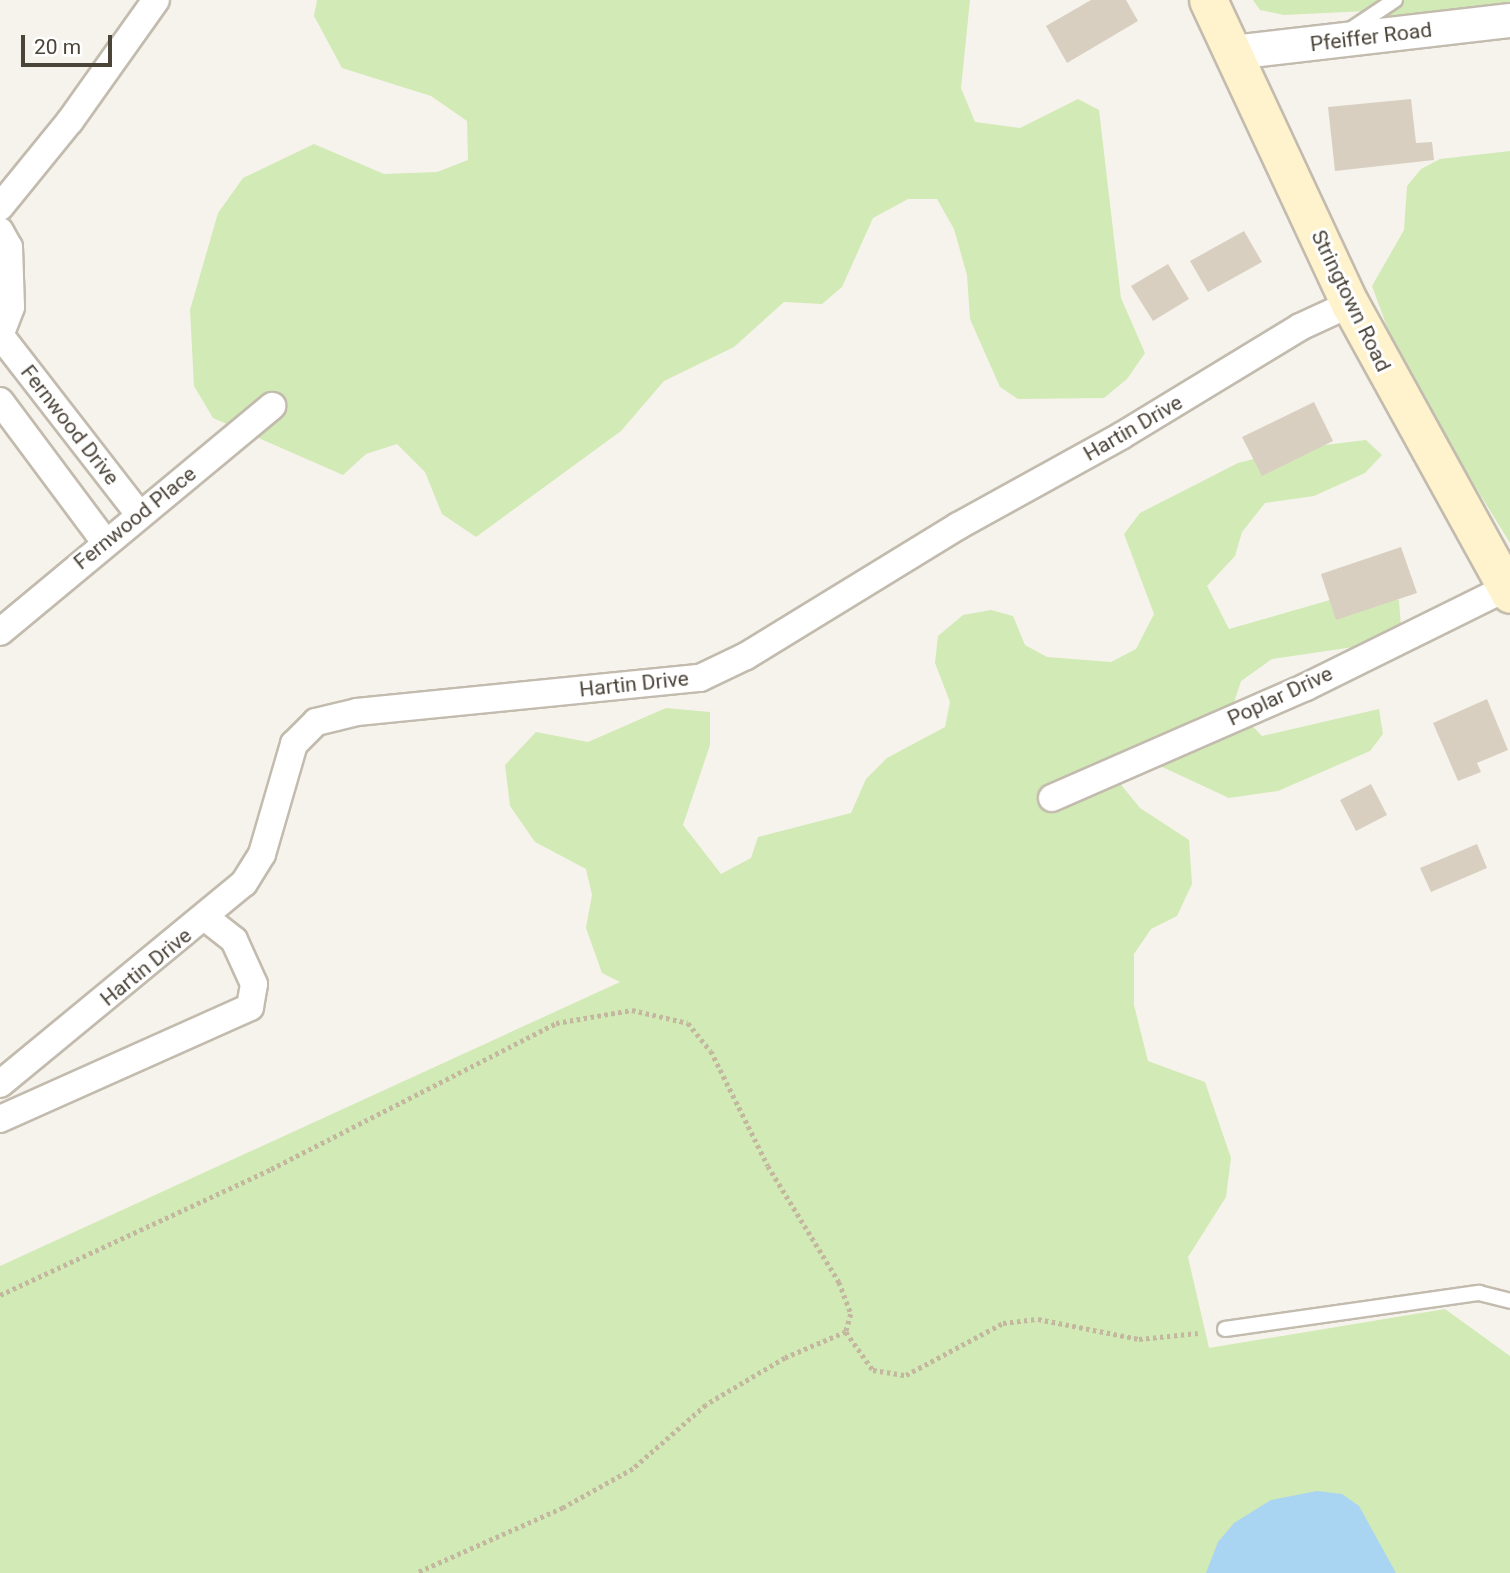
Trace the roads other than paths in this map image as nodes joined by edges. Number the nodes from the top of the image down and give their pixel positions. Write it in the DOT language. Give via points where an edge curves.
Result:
graph roads {
  1 [pos="156,0"];
  2 [pos="1208,0"];
  3 [pos="1395,0"];
  4 [pos="1510,20"];
  5 [pos="1334,42"];
  6 [pos="1233,52"];
  7 [pos="0,207"];
  8 [pos="0,231"];
  9 [pos="1350,304"];
  10 [pos="0,335"];
  11 [pos="0,401"];
  12 [pos="272,406"];
  13 [pos="139,514"];
  14 [pos="105,542"];
  15 [pos="1508,591"];
  16 [pos="0,632"];
  17 [pos="1052,798"];
  18 [pos="206,918"];
  19 [pos="0,1084"];
  20 [pos="0,1119"];
  21 [pos="1510,1301"];
  22 [pos="1225,1329"];
  1 -- 7 [label="street" via="70,121"];
  2 -- 6 [label="main road, Stringtown Road"];
  3 -- 5 [label="lane"];
  4 -- 5 [label="street, Pfeiffer Road"];
  5 -- 6 [label="street, Pfeiffer Road"];
  6 -- 9 [label="main road, Stringtown Road"];
  8 -- 10 [label="street, Fernwood Drive" via="9,247 11,307"];
  9 -- 15 [label="main road, Stringtown Road"];
  9 -- 18 [label="street, Hartin Drive" via="1300,327 1121,436 958,526 746,656 700,678 384,709 316,722 304,730 286,764 262,854 244,883"];
  10 -- 13 [label="street, Fernwood Drive"];
  11 -- 14 [label="street, Fernwood Drive"];
  12 -- 13 [label="street, Fernwood Place"];
  13 -- 14 [label="street, Fernwood Place"];
  14 -- 16 [label="street, Fernwood Place"];
  15 -- 17 [label="street, Poplar Drive" via="1306,687"];
  18 -- 19 [label="street, Hartin Drive"];
  18 -- 20 [label="street" via="234,940 254,985 250,1007"];
  21 -- 22 [label="lane" via="1479,1293"];
}
